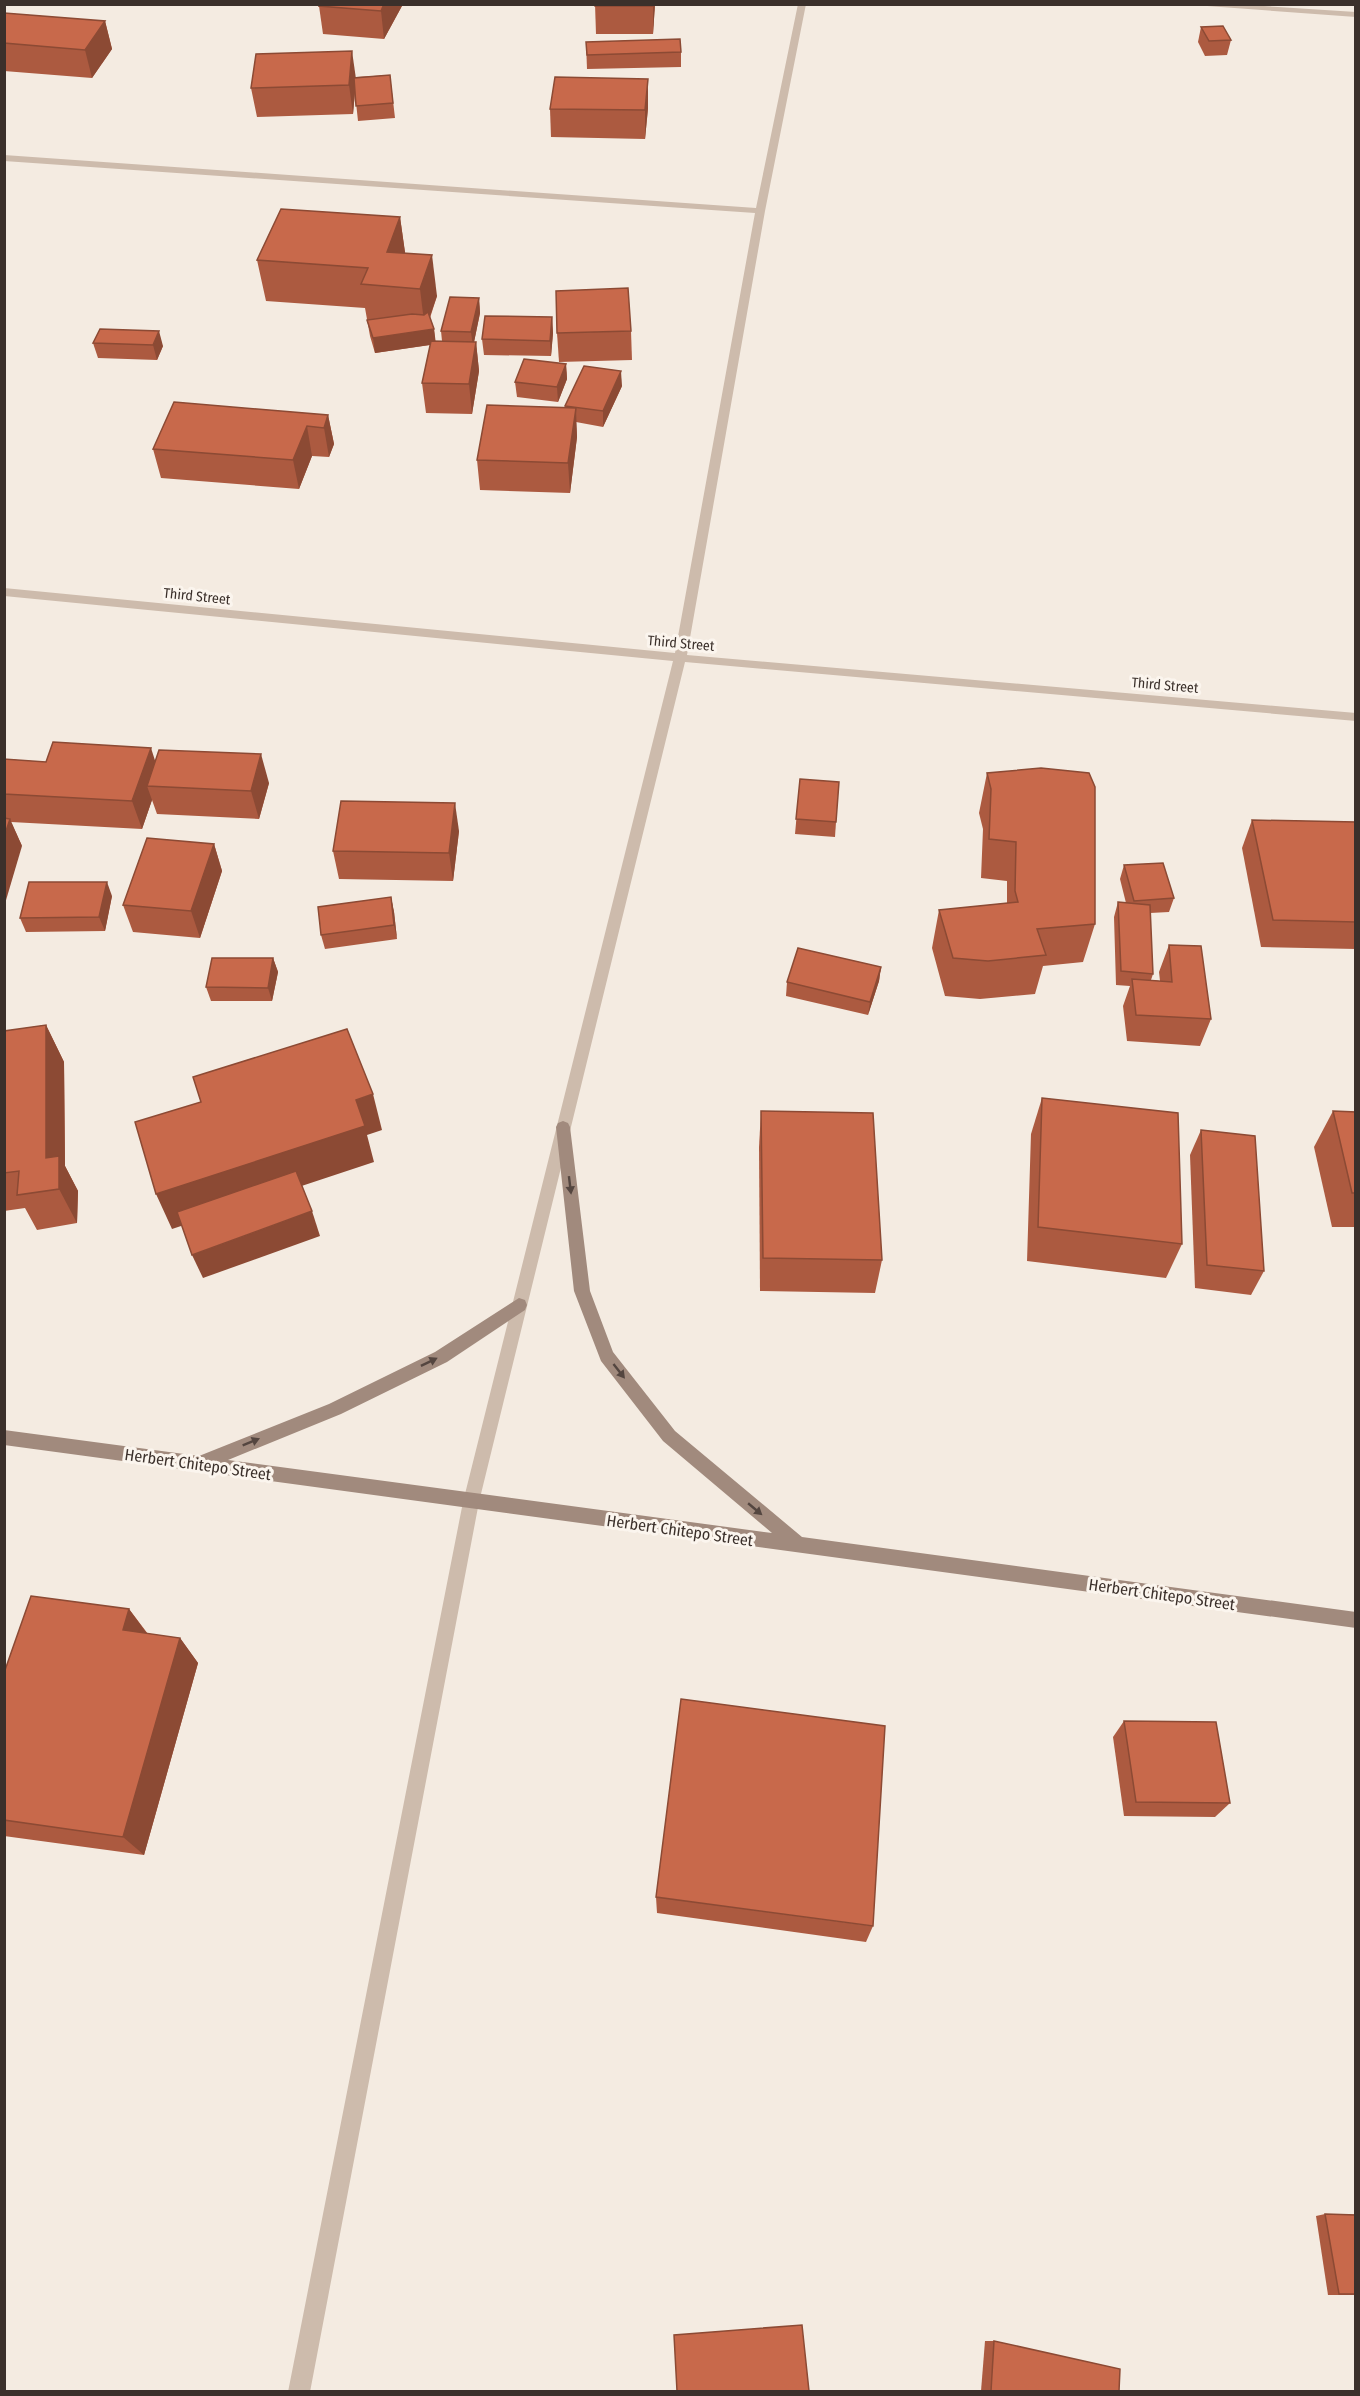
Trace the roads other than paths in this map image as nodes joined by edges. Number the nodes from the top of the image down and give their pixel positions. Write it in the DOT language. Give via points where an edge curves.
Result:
graph roads {
  1 [pos="802,4"];
  2 [pos="1184,4"];
  3 [pos="1356,15"];
  4 [pos="4,158"];
  5 [pos="760,210"];
  6 [pos="4,592"];
  7 [pos="680,658"];
  8 [pos="1356,717"];
  9 [pos="563,1127"];
  10 [pos="519,1305"];
  11 [pos="4,1437"];
  12 [pos="197,1464"];
  13 [pos="471,1502"];
  14 [pos="799,1545"];
  15 [pos="1356,1620"];
  16 [pos="299,2391"];
  1 -- 5 [label="street"];
  2 -- 3 [label="street"];
  4 -- 5 [label="street"];
  5 -- 7 [label="street"];
  6 -- 7 [label="street, Third Street"];
  7 -- 8 [label="street, Third Street"];
  7 -- 9 [label="street"];
  9 -- 10 [label="street"];
  9 -- 14 [label="main road, one-way" via="582,1291 607,1356 669,1436"];
  12 -- 10 [label="main road, one-way" via="335,1409 441,1357"];
  10 -- 13 [label="street"];
  11 -- 12 [label="main road, Herbert Chitepo Street"];
  12 -- 13 [label="main road, Herbert Chitepo Street"];
  13 -- 14 [label="main road, Herbert Chitepo Street"];
  13 -- 16 [label="street"];
  14 -- 15 [label="main road, Herbert Chitepo Street"];
}
